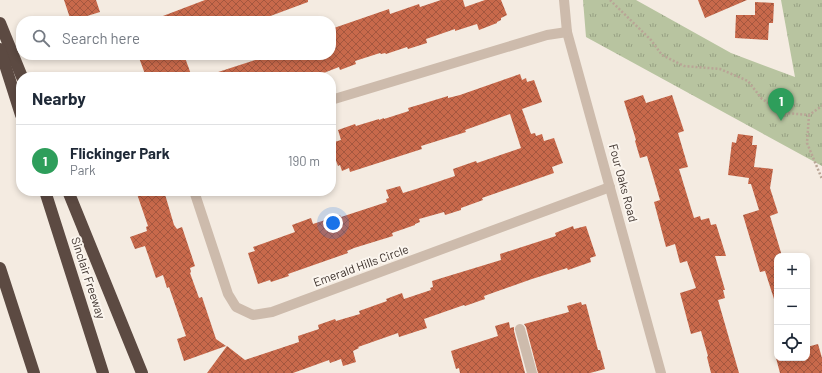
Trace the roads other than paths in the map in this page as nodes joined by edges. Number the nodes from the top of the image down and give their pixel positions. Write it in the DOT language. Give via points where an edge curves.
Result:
graph roads {
  1 [pos="564,0"];
  2 [pos="0,23"];
  3 [pos="567,32"];
  4 [pos="0,49"];
  5 [pos="20,72"];
  6 [pos="336,98"];
  7 [pos="16,99"];
  8 [pos="610,187"];
  9 [pos="47,196"];
  10 [pos="70,196"];
  11 [pos="196,196"];
  12 [pos="0,268"];
  13 [pos="520,329"];
  14 [pos="33,373"];
  15 [pos="103,373"];
  16 [pos="142,373"];
  17 [pos="532,373"];
  18 [pos="660,373"];
  1 -- 3 [label="street, Four Oaks Road"];
  2 -- 5 [label="highway"];
  3 -- 6 [label="street" via="547,35"];
  3 -- 8 [label="street, Four Oaks Road"];
  4 -- 7 [label="highway"];
  8 -- 11 [label="street, Emerald Hills Circle" via="272,312 253,315 236,307 228,294"];
  8 -- 18 [label="street, Four Oaks Road"];
  9 -- 15 [label="highway, Sinclair Freeway"];
  10 -- 16 [label="highway"];
  12 -- 14 [label="highway"];
  13 -- 17 [label="street"];
}
